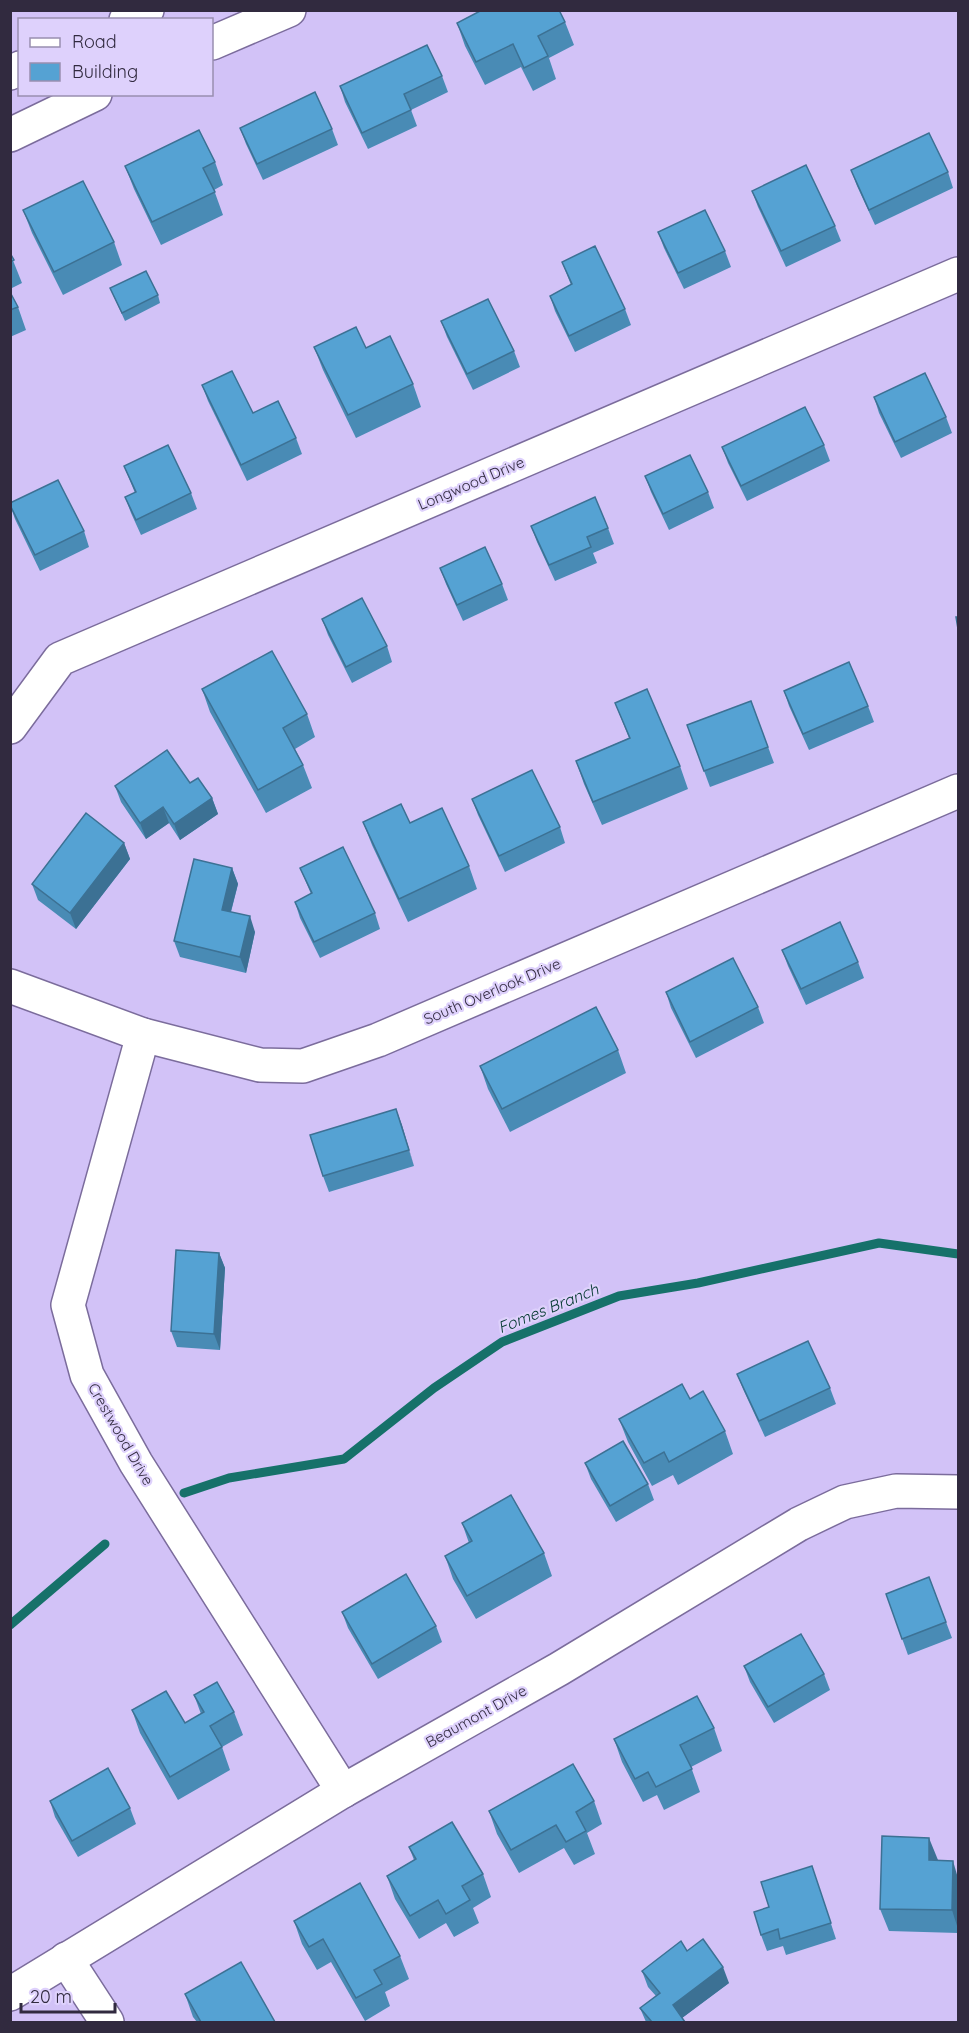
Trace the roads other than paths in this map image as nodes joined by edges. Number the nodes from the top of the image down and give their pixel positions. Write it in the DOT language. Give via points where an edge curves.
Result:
graph roads {
  1 [pos="147,10"];
  2 [pos="290,10"];
  3 [pos="130,18"];
  4 [pos="213,43"];
  5 [pos="91,96"];
  6 [pos="10,135"];
  7 [pos="958,274"];
  8 [pos="10,727"];
  9 [pos="958,791"];
  10 [pos="10,986"];
  11 [pos="143,1035"];
  12 [pos="958,1492"];
  13 [pos="343,1791"];
  14 [pos="66,1959"];
  15 [pos="10,1994"];
  16 [pos="107,2022"];
  1 -- 3 [label="street"];
  2 -- 4 [label="street"];
  5 -- 6 [label="street"];
  7 -- 8 [label="street, Longwood Drive" via="60,659"];
  9 -- 11 [label="street, South Overlook Drive" via="378,1040 303,1066 260,1065"];
  10 -- 11 [label="street, South Overlook Drive"];
  11 -- 13 [label="street, Crestwood Drive" via="68,1305 87,1375 136,1463"];
  12 -- 13 [label="street, Beaumont Drive" via="896,1491 845,1502 808,1519 559,1669"];
  13 -- 14 [label="street, Beaumont Drive"];
  14 -- 15 [label="street, Beaumont Drive"];
  14 -- 16 [label="street"];
}
